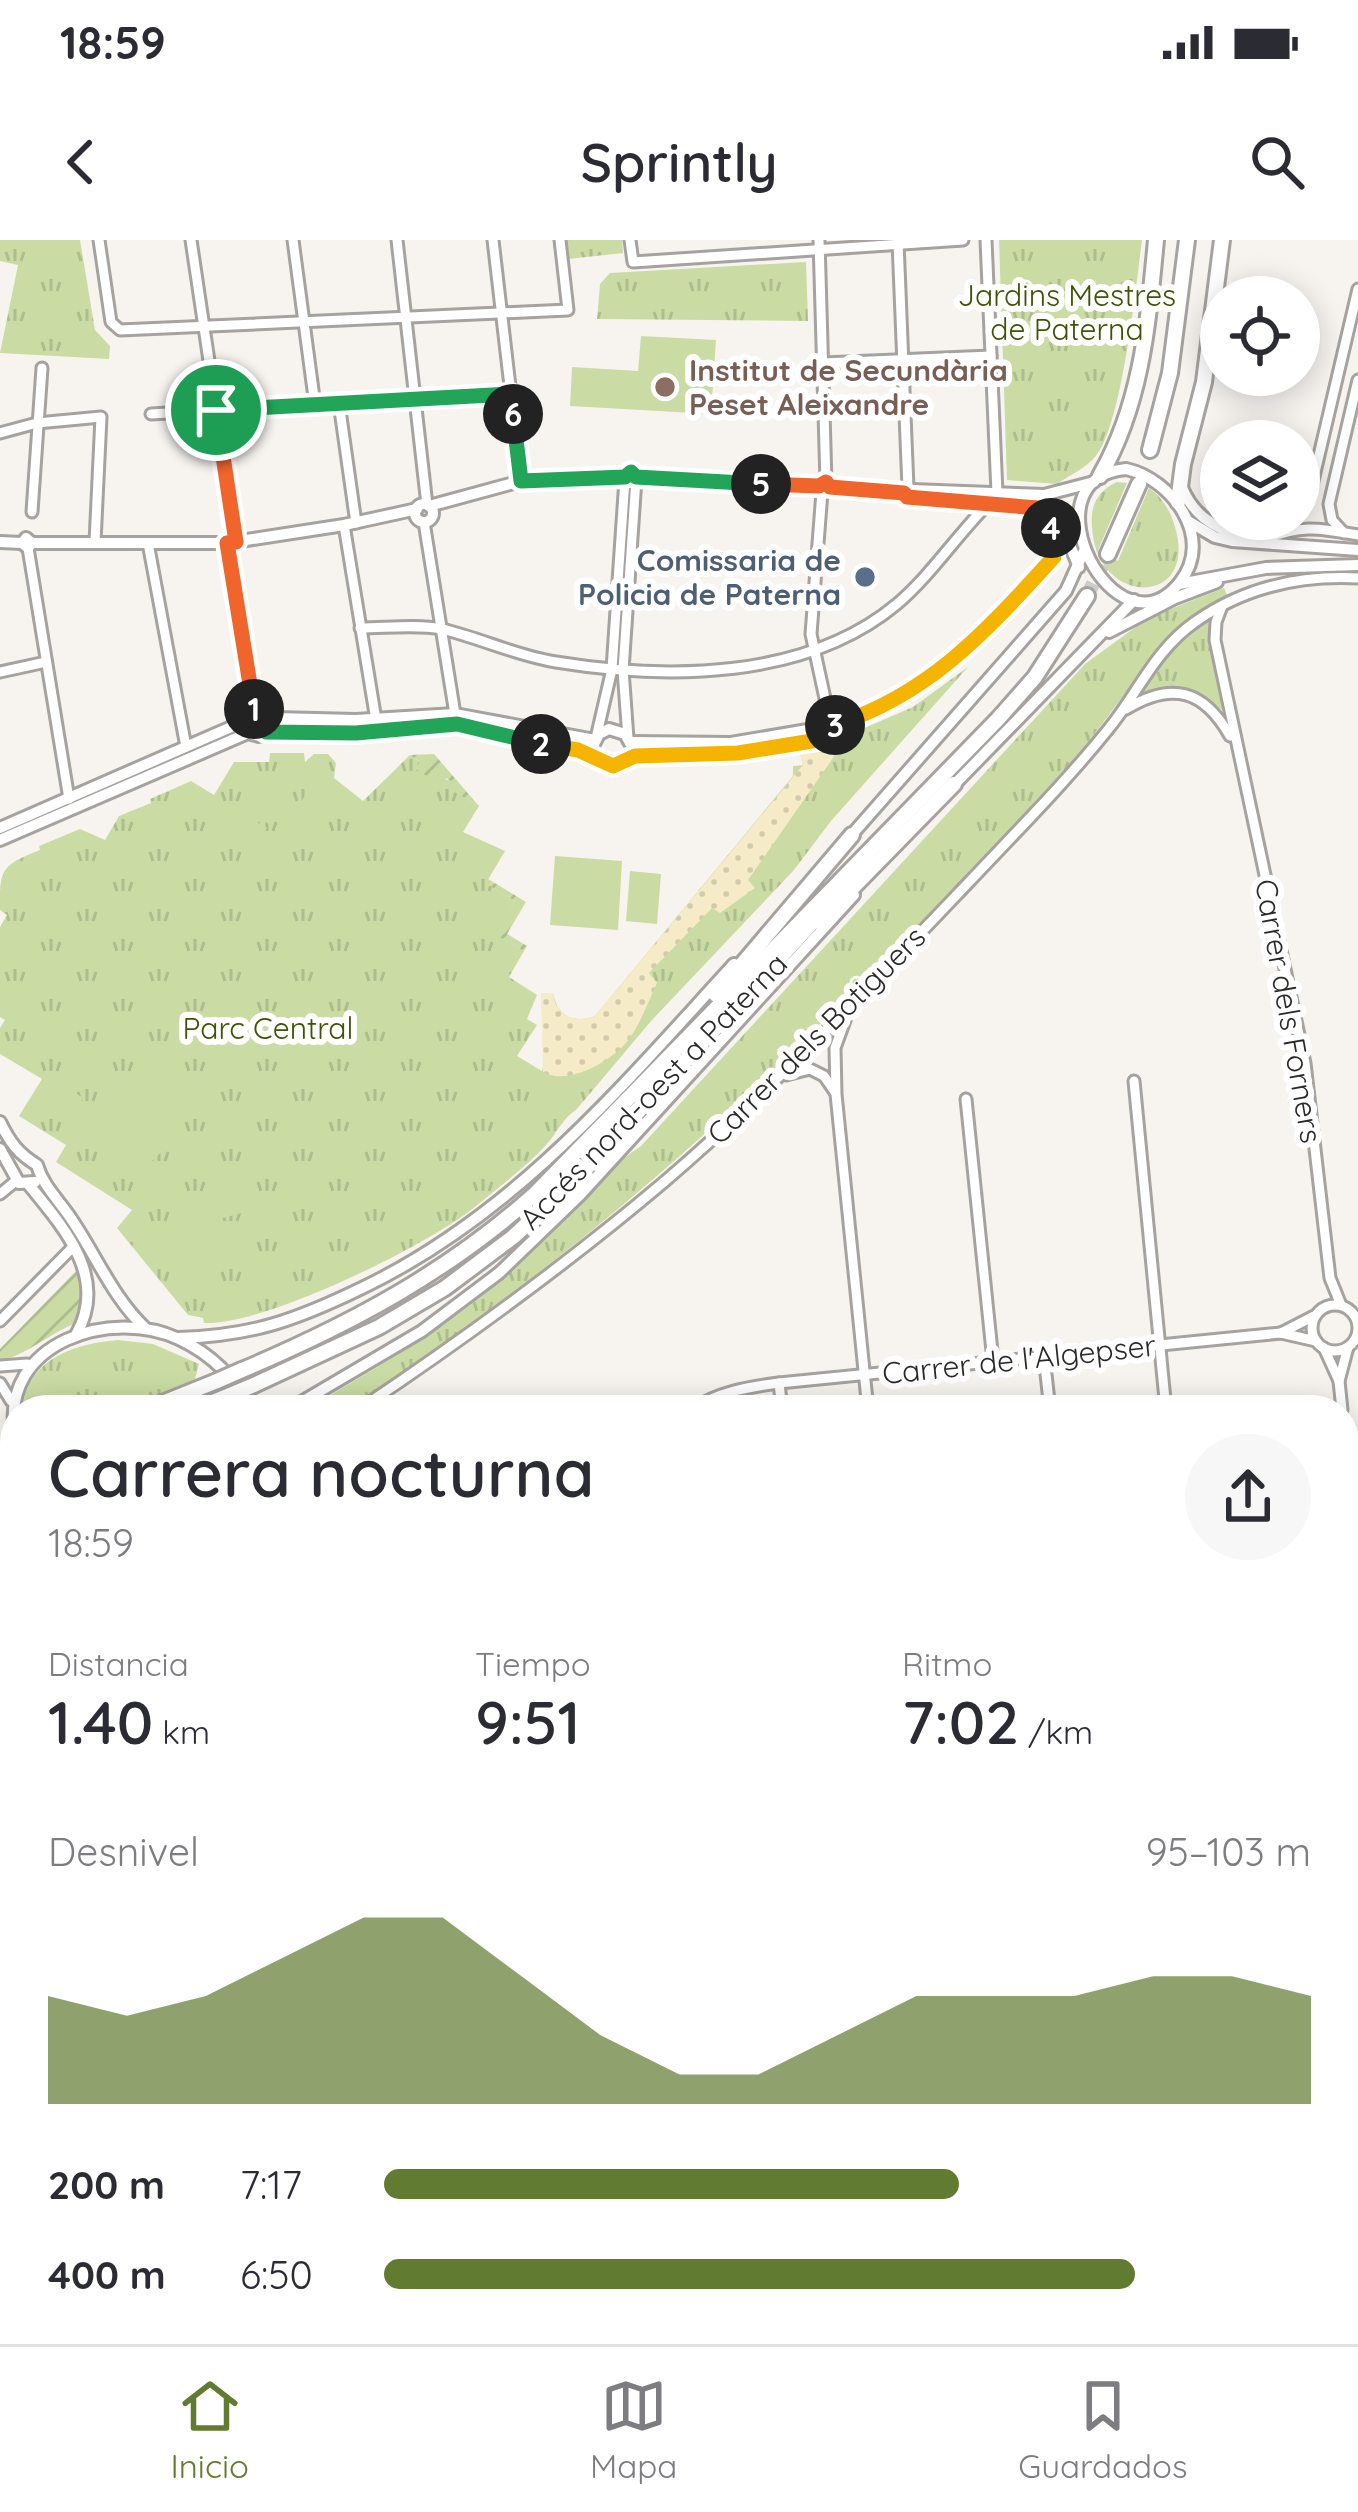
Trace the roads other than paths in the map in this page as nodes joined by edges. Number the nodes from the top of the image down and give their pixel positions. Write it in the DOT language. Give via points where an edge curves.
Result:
graph roads {
  1 [pos="99,240"];
  2 [pos="191,240"];
  3 [pos="293,240"];
  4 [pos="398,240"];
  5 [pos="493,240"];
  6 [pos="560,240"];
  7 [pos="630,240"];
  8 [pos="963,240"];
  9 [pos="986,240"];
  10 [pos="1156,240"];
  11 [pos="1187,240"];
  12 [pos="1222,240"];
  13 [pos="898,242"];
  14 [pos="819,244"];
  15 [pos="1358,289"];
  16 [pos="502,313"];
  17 [pos="407,317"];
  18 [pos="305,321"];
  19 [pos="203,326"];
  20 [pos="991,356"];
  21 [pos="903,359"];
  22 [pos="823,364"];
  23 [pos="42,368"];
  24 [pos="1358,380"];
  25 [pos="511,394"];
  26 [pos="415,399"];
  27 [pos="339,403"];
  28 [pos="315,405"];
  29 [pos="216,410"];
  30 [pos="151,414"];
  31 [pos="37,423"];
  32 [pos="0,433"];
  33 [pos="1150,450"];
  34 [pos="1320,451"];
  35 [pos="631,478"];
  36 [pos="1097,479"];
  37 [pos="521,481"];
  38 [pos="1139,484"];
  39 [pos="1180,484"];
  40 [pos="824,487"];
  41 [pos="909,492"];
  42 [pos="1320,494"];
  43 [pos="1331,494"];
  44 [pos="993,498"];
  45 [pos="1178,502"];
  46 [pos="1040,510"];
  47 [pos="427,511"];
  48 [pos="32,512"];
  49 [pos="1188,521"];
  50 [pos="350,524"];
  51 [pos="1320,529"];
  52 [pos="1344,533"];
  53 [pos="1358,536"];
  54 [pos="1262,541"];
  55 [pos="0,542"];
  56 [pos="94,542"];
  57 [pos="232,542"];
  58 [pos="148,543"];
  59 [pos="28,544"];
  60 [pos="1083,545"];
  61 [pos="1358,550"];
  62 [pos="1108,554"];
  63 [pos="1358,565"];
  64 [pos="1078,568"];
  65 [pos="1243,573"];
  66 [pos="1358,578"];
  67 [pos="1179,584"];
  68 [pos="1088,596"];
  69 [pos="1134,600"];
  70 [pos="1222,606"];
  71 [pos="360,628"];
  72 [pos="440,628"];
  73 [pos="1101,637"];
  74 [pos="814,653"];
  75 [pos="46,662"];
  76 [pos="617,670"];
  77 [pos="0,671"];
  78 [pos="1121,712"];
  79 [pos="456,719"];
  80 [pos="376,720"];
  81 [pos="253,721"];
  82 [pos="831,726"];
  83 [pos="595,739"];
  84 [pos="629,740"];
  85 [pos="1236,746"];
  86 [pos="186,747"];
  87 [pos="595,755"];
  88 [pos="627,758"];
  89 [pos="949,780"];
  90 [pos="69,799"];
  91 [pos="0,828"];
  92 [pos="852,835"];
  93 [pos="0,840"];
  94 [pos="861,996"];
  95 [pos="1134,1082"];
  96 [pos="767,1088"];
  97 [pos="836,1094"];
  98 [pos="966,1099"];
  99 [pos="0,1122"];
  100 [pos="594,1134"];
  101 [pos="0,1149"];
  102 [pos="26,1160"];
  103 [pos="25,1178"];
  104 [pos="0,1194"];
  105 [pos="74,1246"];
  106 [pos="1330,1278"];
  107 [pos="1341,1305"];
  108 [pos="1318,1312"];
  109 [pos="1356,1314"];
  110 [pos="0,1321"];
  111 [pos="146,1329"];
  112 [pos="1281,1333"];
  113 [pos="77,1334"];
  114 [pos="178,1338"];
  115 [pos="1353,1342"];
  116 [pos="1159,1345"];
  117 [pos="1320,1345"];
  118 [pos="1044,1356"];
  119 [pos="993,1361"];
  120 [pos="27,1364"];
  121 [pos="0,1366"];
  122 [pos="865,1374"];
  123 [pos="1339,1381"];
  124 [pos="779,1383"];
  125 [pos="15,1395"];
  126 [pos="182,1395"];
  127 [pos="230,1395"];
  128 [pos="244,1395"];
  129 [pos="313,1395"];
  130 [pos="379,1395"];
  131 [pos="725,1395"];
  132 [pos="780,1395"];
  133 [pos="867,1395"];
  134 [pos="1048,1395"];
  135 [pos="1164,1395"];
  136 [pos="1340,1395"];
  1 -- 19 [label="street" via="113,327"];
  2 -- 19 [label="street"];
  3 -- 18 [label="street"];
  4 -- 17 [label="street"];
  5 -- 16 [label="street"];
  6 -- 16 [label="street" via="568,310"];
  7 -- 14 [label="street" via="633,262"];
  8 -- 13 [label="street"];
  9 -- 20 [label="street"];
  10 -- 36 [label="main road" via="1142,366 1128,419"];
  11 -- 33 [label="main road" via="1170,373"];
  12 -- 39 [label="main road" via="1204,382"];
  13 -- 14 [label="street"];
  13 -- 21 [label="street"];
  14 -- 22 [label="street"];
  15 -- 34 [label="street"];
  16 -- 17 [label="street"];
  16 -- 25 [label="street"];
  17 -- 18 [label="street"];
  17 -- 26 [label="street"];
  18 -- 19 [label="street"];
  18 -- 28 [label="street"];
  19 -- 29 [label="street"];
  20 -- 21 [label="street"];
  20 -- 44 [label="street"];
  21 -- 22 [label="street"];
  21 -- 41 [label="street"];
  22 -- 40 [label="street"];
  23 -- 31 [label="street"];
  24 -- 43 [label="street"];
  25 -- 26 [label="street"];
  25 -- 37 [label="street"];
  26 -- 27 [label="street"];
  26 -- 47 [label="street"];
  27 -- 28 [label="street"];
  27 -- 50 [label="street"];
  28 -- 29 [label="street"];
  29 -- 30 [label="street"];
  29 -- 57 [label="street"];
  31 -- 32 [label="street"];
  31 -- 48 [label="street"];
  31 -- 56 [label="street" via="101,417"];
  35 -- 37 [label="street"];
  35 -- 40 [label="street"];
  35 -- 76 [label="street"];
  36 -- 44 [label="street" via="1044,495"];
  36 -- 45 [label="street" via="1137,471"];
  36 -- 60 [label="street" via="1082,509"];
  37 -- 47 [label="street"];
  38 -- 62 [label="main road"];
  39 -- 45 [label="main road"];
  39 -- 54 [label="street" via="1202,518"];
  40 -- 41 [label="street"];
  40 -- 74 [label="street"];
  41 -- 44 [label="street"];
  42 -- 43 [label="street"];
  43 -- 52 [label="street" via="1331,520"];
  44 -- 46 [label="street"];
  44 -- 74 [label="street" via="896,605"];
  45 -- 49 [label="street"];
  46 -- 60 [label="street" via="1052,512"];
  46 -- 64 [label="street" via="1066,538"];
  46 -- 82 [label="street" via="1054,557 981,637 926,682"];
  47 -- 50 [label="street"];
  47 -- 72 [label="street"];
  49 -- 54 [label="street" via="1216,537"];
  49 -- 67 [label="street" via="1192,552"];
  50 -- 57 [label="street"];
  50 -- 71 [label="street"];
  51 -- 52 [label="street"];
  52 -- 53 [label="street"];
  54 -- 61 [label="street"];
  55 -- 59 [label="street"];
  56 -- 58 [label="street"];
  56 -- 59 [label="street"];
  57 -- 58 [label="street"];
  57 -- 81 [label="street"];
  58 -- 86 [label="street"];
  59 -- 75 [label="street"];
  60 -- 64 [label="street"];
  60 -- 69 [label="street" via="1106,584"];
  63 -- 65 [label="street"];
  64 -- 92 [label="street" via="1066,592"];
  65 -- 67 [label="street"];
  65 -- 73 [label="street"];
  66 -- 70 [label="street, Carrer dels Botiguers" via="1269,586"];
  67 -- 69 [label="street" via="1155,599"];
  68 -- 89 [label="main road, Accés nord-oest a Paterna" via="1035,677"];
  69 -- 73 [label="street"];
  70 -- 78 [label="street, Carrer dels Botiguers" via="1169,644"];
  70 -- 85 [label="street, Carrer dels Forners" via="1215,640"];
  71 -- 72 [label="street"];
  71 -- 80 [label="street"];
  72 -- 76 [label="street" via="552,662"];
  72 -- 79 [label="street"];
  73 -- 89 [label="street"];
  74 -- 76 [label="street" via="722,668"];
  74 -- 82 [label="street"];
  75 -- 77 [label="street"];
  75 -- 90 [label="street"];
  76 -- 83 [label="street"];
  76 -- 84 [label="street"];
  78 -- 85 [label="street, Carrer dels Forners" via="1163,693 1191,695 1217,712"];
  78 -- 94 [label="street, Carrer dels Botiguers"];
  79 -- 80 [label="street"];
  79 -- 81 [label="street" via="259,736"];
  79 -- 83 [label="street"];
  79 -- 87 [label="street"];
  80 -- 81 [label="street"];
  81 -- 86 [label="street"];
  81 -- 93 [label="street"];
  82 -- 84 [label="street" via="731,742"];
  82 -- 88 [label="street" via="818,740 758,750"];
  83 -- 84 [label="street" via="609,729"];
  83 -- 87 [label="street"];
  84 -- 88 [label="street"];
  85 -- 106 [label="street, Carrer dels Forners" via="1305,1064"];
  86 -- 90 [label="street"];
  87 -- 88 [label="street" via="613,766"];
  89 -- 100 [label="main road, Accés nord-oest a Paterna"];
  89 -- 127 [label="main road, Accés nord-oest a Paterna, bridge" via="513,1237 379,1328"];
  89 -- 129 [label="street" via="580,1195 500,1273"];
  90 -- 91 [label="street"];
  92 -- 100 [label="main road"];
  92 -- 114 [label="street" via="574,1137 476,1222 388,1276 286,1321 228,1337"];
  94 -- 96 [label="street, Carrer dels Botiguers"];
  94 -- 97 [label="street" via="837,1035"];
  95 -- 116 [label="street"];
  96 -- 97 [label="street" via="802,1068 824,1076"];
  96 -- 130 [label="street, Carrer dels Botiguers" via="579,1252"];
  97 -- 122 [label="street"];
  98 -- 119 [label="street"];
  99 -- 102 [label="street"];
  100 -- 126 [label="main road, Accés nord-oest a Paterna, bridge" via="507,1219 442,1268 340,1326"];
  101 -- 103 [label="street"];
  102 -- 103 [label="street"];
  102 -- 103 [label="street" via="37,1165"];
  103 -- 104 [label="street"];
  103 -- 105 [label="street"];
  103 -- 111 [label="street" via="72,1220"];
  105 -- 110 [label="street"];
  105 -- 113 [label="street" via="89,1294"];
  106 -- 107 [label="street, Carrer dels Forners"];
  106 -- 108 [label="street, Carrer dels Forners"];
  107 -- 108 [label="street"];
  107 -- 109 [label="street"];
  108 -- 112 [label="street"];
  108 -- 117 [label="street" via="1311,1328"];
  109 -- 115 [label="street"];
  111 -- 113 [label="street"];
  111 -- 114 [label="street"];
  112 -- 116 [label="street, Carrer de l'Algepser"];
  112 -- 117 [label="street"];
  113 -- 120 [label="street"];
  114 -- 128 [label="street"];
  115 -- 117 [label="street" via="1340,1350"];
  115 -- 123 [label="street"];
  116 -- 118 [label="street, Carrer de l'Algepser"];
  116 -- 135 [label="street"];
  117 -- 123 [label="street"];
  118 -- 119 [label="street, Carrer de l'Algepser"];
  118 -- 134 [label="street"];
  119 -- 122 [label="street, Carrer de l'Algepser"];
  120 -- 121 [label="street"];
  120 -- 125 [label="street"];
  122 -- 124 [label="street, Carrer de l'Algepser"];
  122 -- 133 [label="street"];
  123 -- 136 [label="street"];
  124 -- 131 [label="street, Carrer de l'Algepser"];
  124 -- 132 [label="street"];
}
